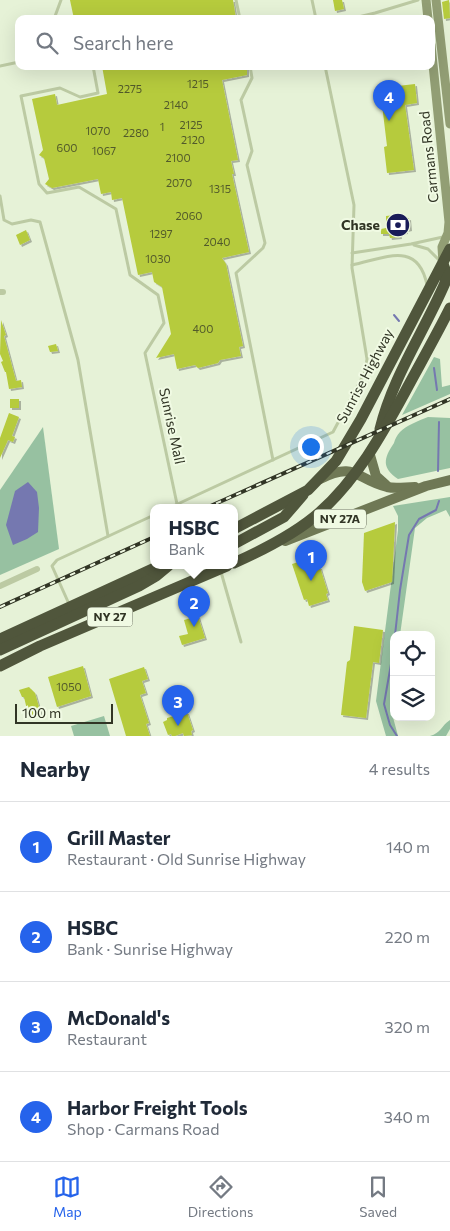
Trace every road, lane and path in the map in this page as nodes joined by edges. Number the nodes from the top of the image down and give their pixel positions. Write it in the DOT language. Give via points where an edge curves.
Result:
graph roads {
  1 [pos="61,0"];
  2 [pos="236,0"];
  3 [pos="312,0"];
  4 [pos="418,0"];
  5 [pos="426,0"];
  6 [pos="436,0"];
  7 [pos="55,15"];
  8 [pos="239,15"];
  9 [pos="315,15"];
  10 [pos="370,15"];
  11 [pos="428,15"];
  12 [pos="15,63"];
  13 [pos="0,66"];
  14 [pos="94,70"];
  15 [pos="251,70"];
  16 [pos="326,70"];
  17 [pos="434,70"];
  18 [pos="448,83"];
  19 [pos="436,87"];
  20 [pos="450,124"];
  21 [pos="0,196"];
  22 [pos="448,233"];
  23 [pos="410,244"];
  24 [pos="450,249"];
  25 [pos="352,253"];
  26 [pos="443,264"];
  27 [pos="352,266"];
  28 [pos="428,289"];
  29 [pos="450,308"];
  30 [pos="446,323"];
  31 [pos="373,450"];
  32 [pos="273,460"];
  33 [pos="356,472"];
  34 [pos="317,480"];
  35 [pos="450,480"];
  36 [pos="426,486"];
  37 [pos="389,488"];
  38 [pos="308,490"];
  39 [pos="177,504"];
  40 [pos="150,517"];
  41 [pos="238,526"];
  42 [pos="108,536"];
  43 [pos="238,542"];
  44 [pos="256,553"];
  45 [pos="238,561"];
  46 [pos="37,569"];
  47 [pos="152,569"];
  48 [pos="164,569"];
  49 [pos="214,569"];
  50 [pos="222,569"];
  51 [pos="0,586"];
  52 [pos="70,606"];
  53 [pos="65,620"];
  54 [pos="0,639"];
  55 [pos="241,642"];
  56 [pos="40,646"];
  57 [pos="0,650"];
  58 [pos="0,666"];
  1 -- 7 [label="lane"];
  2 -- 8 [label="lane"];
  3 -- 9 [label="lane"];
  4 -- 10 [label="lane"];
  5 -- 11 [label="street"];
  6 -- 18 [label="street, Carmans Road"];
  12 -- 13 [label="lane"];
  14 -- 39 [label="lane, Sunrise Mall" via="98,93 80,97 60,88 21,96 39,184 47,193 79,187 116,209 130,275 158,295 164,323 146,353"];
  15 -- 32 [label="lane" via="252,78 241,100 252,151 247,165 265,243 236,272"];
  16 -- 25 [label="lane" via="354,205"];
  17 -- 19 [label="street, Carmans Road"];
  18 -- 19 [label="street"];
  18 -- 20 [label="street, Carmans Road"];
  19 -- 22 [label="street, Carmans Road"];
  21 -- 42 [label="lane" via="4,220 12,224 31,220 40,222 78,360"];
  22 -- 23 [label="lane"];
  22 -- 26 [label="street, Carmans Road" via="442,247"];
  23 -- 25 [label="lane"];
  23 -- 26 [label="lane" via="428,249"];
  24 -- 26 [label="highway, Sunrise Highway"];
  25 -- 27 [label="lane"];
  26 -- 28 [label="highway, Sunrise Highway"];
  26 -- 31 [label="highway" via="445,283 407,358"];
  27 -- 28 [label="lane" via="397,255 408,256 422,267"];
  27 -- 32 [label="lane" via="367,359 365,372 333,432"];
  28 -- 34 [label="highway, Sunrise Highway" via="361,419 336,460"];
  29 -- 30 [label="highway"];
  30 -- 31 [label="highway"];
  31 -- 33 [label="highway"];
  31 -- 37 [label="main road" via="376,476"];
  32 -- 39 [label="lane"];
  33 -- 34 [label="main road" via="340,470"];
  33 -- 37 [label="main road, NY 27A"];
  33 -- 44 [label="highway" via="320,513"];
  34 -- 38 [label="highway, Sunrise Highway"];
  35 -- 36 [label="main road, NY 27A"];
  36 -- 37 [label="main road, NY 27A"];
  36 -- 44 [label="main road, NY 27A"];
  38 -- 41 [label="highway, Sunrise Highway"];
  38 -- 43 [label="highway" via="284,517"];
  40 -- 42 [label="lane"];
  42 -- 52 [label="lane" via="57,560 52,566"];
  44 -- 45 [label="highway"];
  46 -- 51 [label="street"];
  47 -- 52 [label="highway, NY 27"];
  48 -- 53 [label="highway" via="139,586"];
  49 -- 56 [label="highway, NY 27"];
  50 -- 55 [label="lane"];
  52 -- 53 [label="highway"];
  52 -- 54 [label="highway, NY 27"];
  53 -- 56 [label="highway" via="61,630"];
  53 -- 57 [label="highway"];
  56 -- 58 [label="highway, NY 27"];
}
